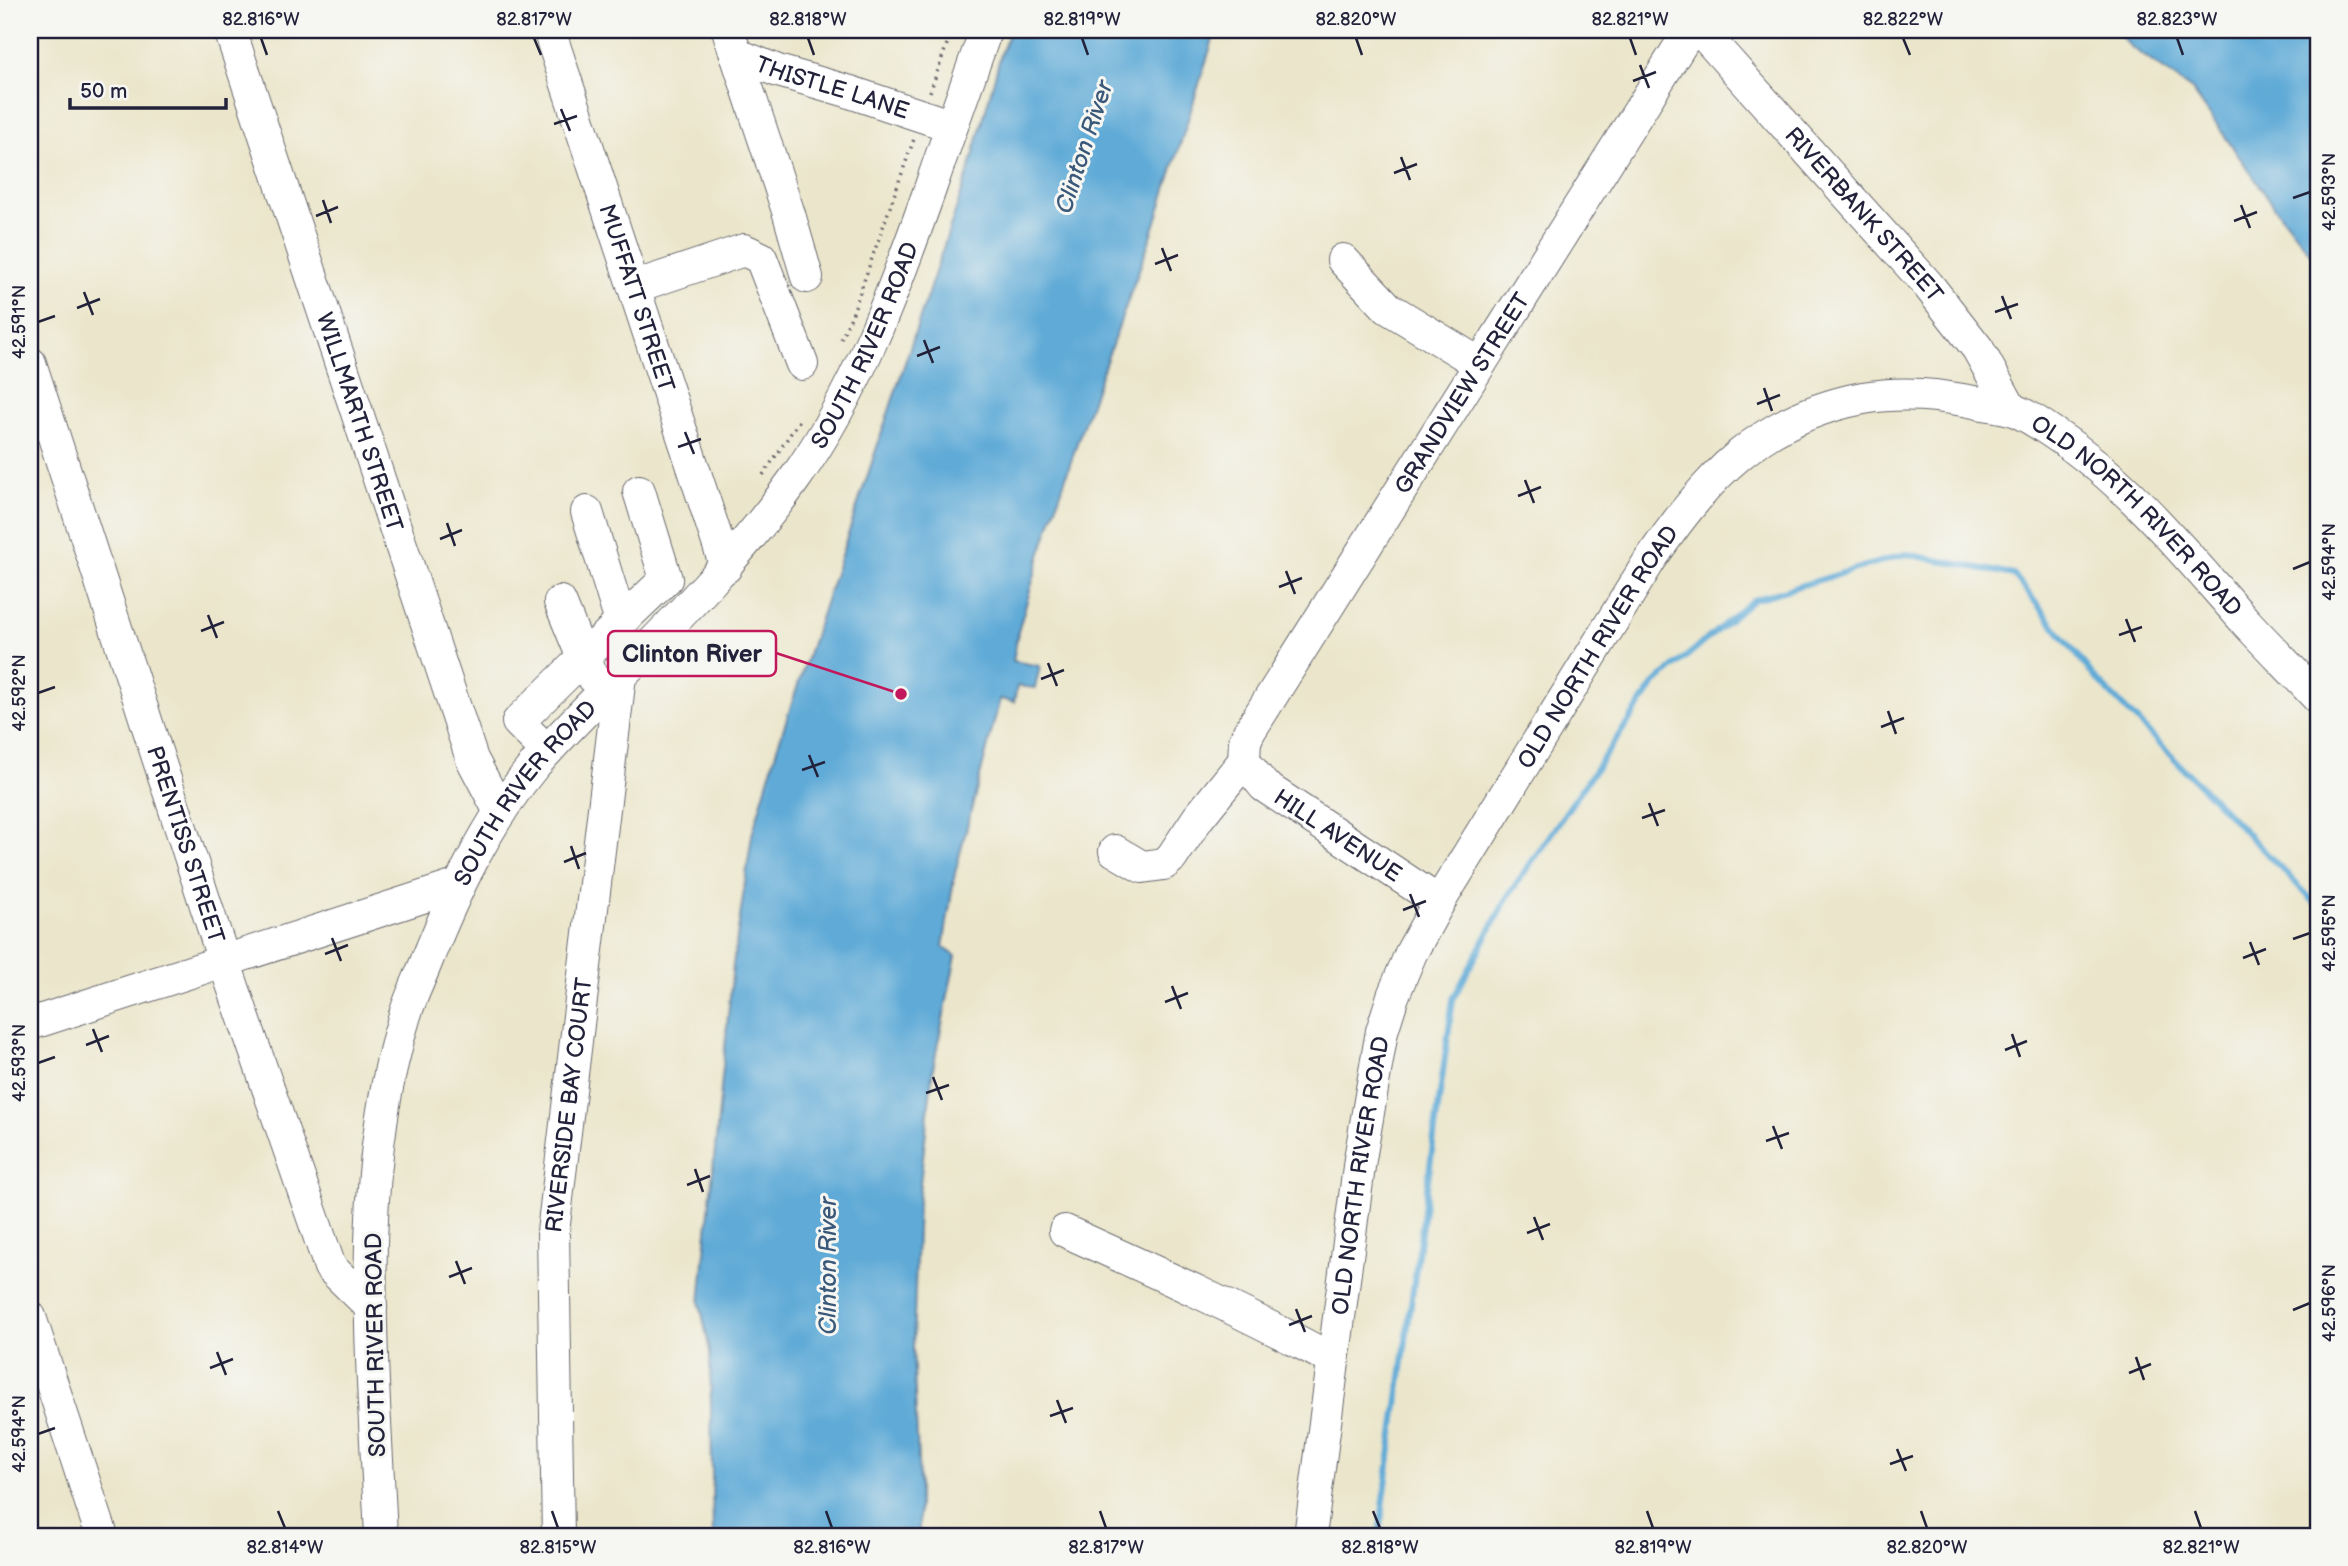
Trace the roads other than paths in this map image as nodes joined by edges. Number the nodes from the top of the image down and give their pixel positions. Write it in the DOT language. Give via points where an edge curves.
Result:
graph roads {
  1 [pos="230,30"];
  2 [pos="549,30"];
  3 [pos="986,30"];
  4 [pos="1690,30"];
  5 [pos="1700,30"];
  6 [pos="733,42"];
  7 [pos="952,126"];
  8 [pos="1343,260"];
  9 [pos="807,277"];
  10 [pos="634,287"];
  11 [pos="30,363"];
  12 [pos="802,364"];
  13 [pos="1480,364"];
  14 [pos="2011,409"];
  15 [pos="639,491"];
  16 [pos="587,512"];
  17 [pos="726,567"];
  18 [pos="560,602"];
  19 [pos="621,622"];
  20 [pos="583,658"];
  21 [pos="610,685"];
  22 [pos="2318,698"];
  23 [pos="547,751"];
  24 [pos="1244,761"];
  25 [pos="500,812"];
  26 [pos="1115,851"];
  27 [pos="459,885"];
  28 [pos="1439,902"];
  29 [pos="224,961"];
  30 [pos="30,1024"];
  31 [pos="1065,1231"];
  32 [pos="371,1307"];
  33 [pos="30,1317"];
  34 [pos="1333,1360"];
  35 [pos="102,1536"];
  36 [pos="381,1536"];
  37 [pos="558,1536"];
  38 [pos="1310,1536"];
  1 -- 25 [label="street, WILLMARTH STREET" via="472,759"];
  2 -- 10 [label="street, MUFFATT STREET"];
  3 -- 7 [label="street, SOUTH RIVER ROAD"];
  4 -- 13 [label="street, GRANDVIEW STREET"];
  5 -- 14 [label="street, RIVERBANK STREET" via="1928,285 1978,349"];
  6 -- 7 [label="street, THISTLE LANE" via="778,71"];
  6 -- 9 [label="street"];
  7 -- 17 [label="street, SOUTH RIVER ROAD" via="857,376 796,477"];
  8 -- 13 [label="street" via="1388,308"];
  10 -- 12 [label="street" via="744,250 761,258"];
  10 -- 17 [label="street, MUFFATT STREET"];
  11 -- 29 [label="street, PRENTISS STREET"];
  13 -- 24 [label="street, GRANDVIEW STREET" via="1249,732"];
  14 -- 22 [label="street, OLD NORTH RIVER ROAD" via="2071,445 2141,505"];
  14 -- 28 [label="street, OLD NORTH RIVER ROAD" via="1943,396 1900,393 1873,397 1784,424 1739,455 1707,486 1650,560"];
  15 -- 19 [label="street" via="666,579"];
  16 -- 19 [label="street"];
  17 -- 21 [label="street, SOUTH RIVER ROAD"];
  18 -- 20 [label="street"];
  19 -- 20 [label="street"];
  20 -- 21 [label="street"];
  20 -- 23 [label="street" via="518,722"];
  21 -- 23 [label="street, SOUTH RIVER ROAD"];
  21 -- 37 [label="street, RIVERSIDE BAY COURT" via="553,1233"];
  23 -- 25 [label="street, SOUTH RIVER ROAD"];
  24 -- 26 [label="street" via="1164,864 1142,867"];
  24 -- 28 [label="street, HILL AVENUE" via="1264,786"];
  25 -- 27 [label="street, SOUTH RIVER ROAD"];
  27 -- 29 [label="street"];
  27 -- 32 [label="street, SOUTH RIVER ROAD" via="406,1011 380,1117 373,1187"];
  28 -- 34 [label="street, OLD NORTH RIVER ROAD" via="1411,954 1382,1031"];
  29 -- 30 [label="street"];
  29 -- 32 [label="street, PRENTISS STREET" via="330,1267"];
  31 -- 34 [label="street" via="1256,1319"];
  32 -- 36 [label="street, SOUTH RIVER ROAD"];
  33 -- 35 [label="street"];
  34 -- 38 [label="street, OLD NORTH RIVER ROAD"];
}
